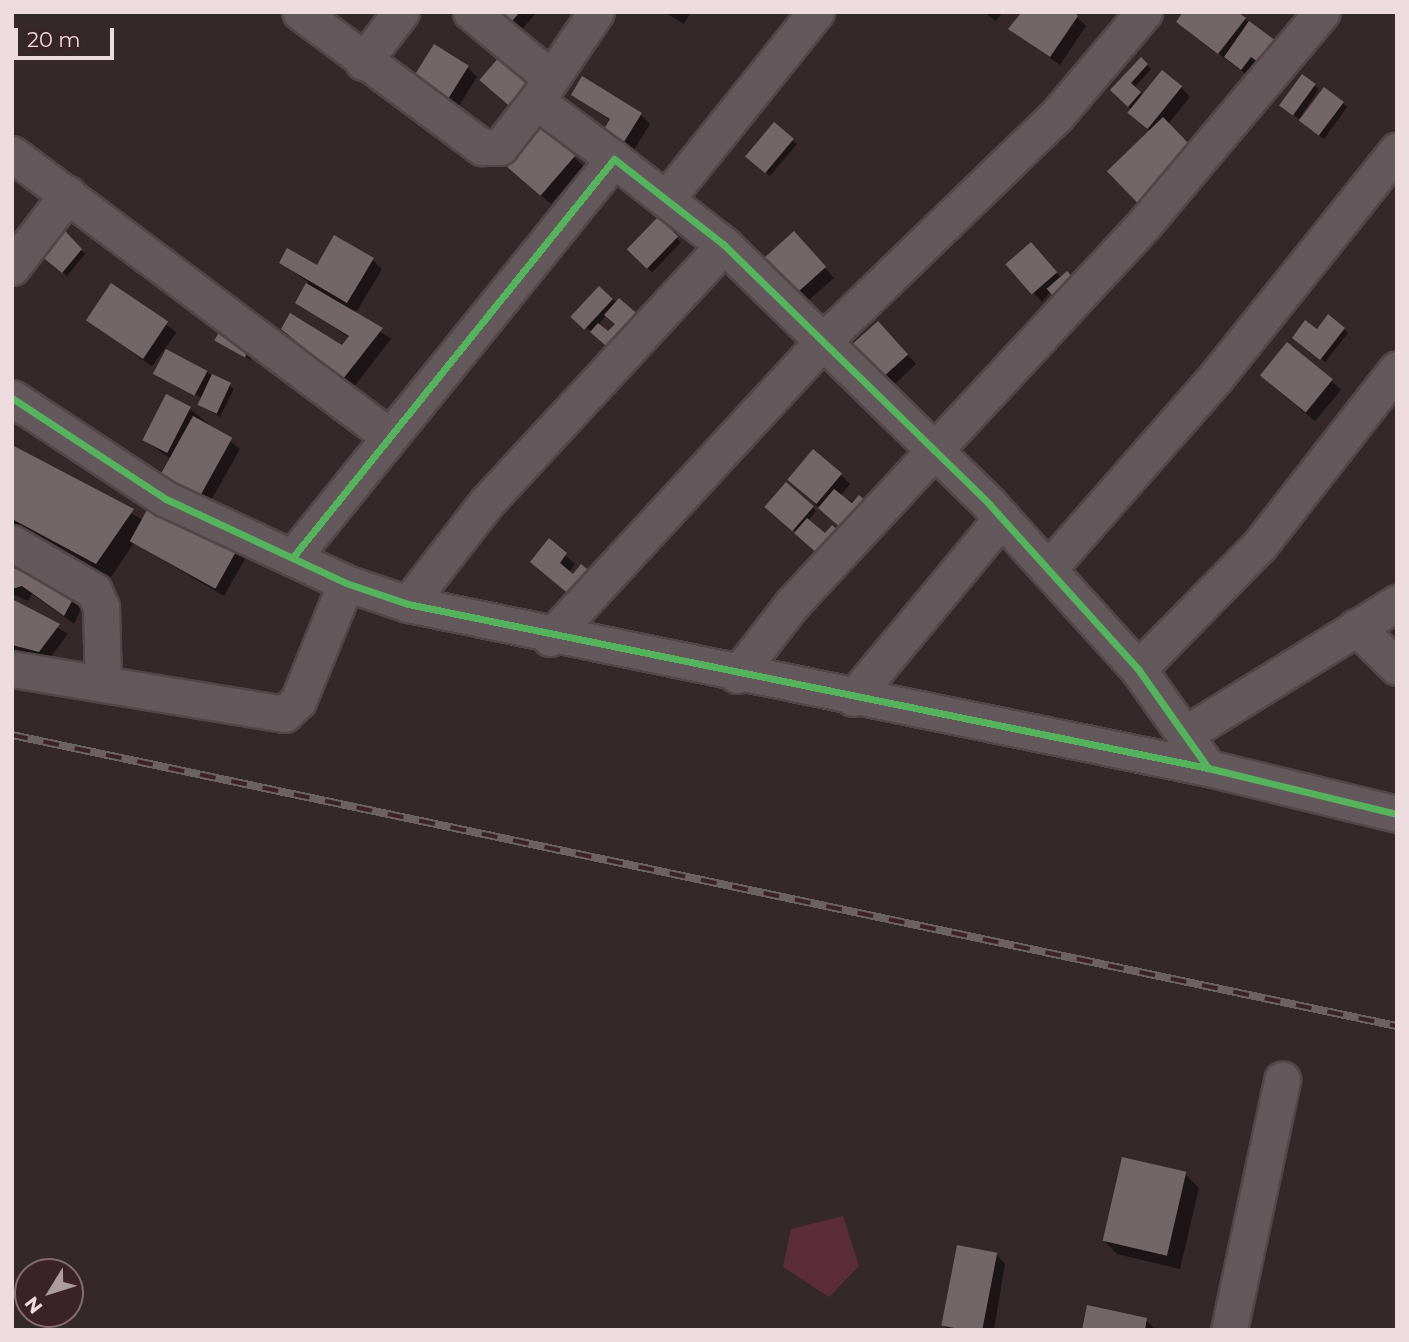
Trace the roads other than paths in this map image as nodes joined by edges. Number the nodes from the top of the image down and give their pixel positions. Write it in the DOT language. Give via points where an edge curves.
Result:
graph roads {
  1 [pos="300,12"];
  2 [pos="401,12"];
  3 [pos="471,12"];
  4 [pos="596,12"];
  5 [pos="816,12"];
  6 [pos="1144,12"];
  7 [pos="1322,12"];
  8 [pos="363,62"];
  9 [pos="544,90"];
  10 [pos="1397,150"];
  11 [pos="12,154"];
  12 [pos="614,159"];
  13 [pos="68,194"];
  14 [pos="666,199"];
  15 [pos="724,245"];
  16 [pos="12,267"];
  17 [pos="823,341"];
  18 [pos="1397,369"];
  19 [pos="12,398"];
  20 [pos="387,435"];
  21 [pos="934,449"];
  22 [pos="1002,518"];
  23 [pos="12,543"];
  24 [pos="293,557"];
  25 [pos="1048,569"];
  26 [pos="346,583"];
  27 [pos="1397,603"];
  28 [pos="408,604"];
  29 [pos="1356,627"];
  30 [pos="550,638"];
  31 [pos="1397,667"];
  32 [pos="12,669"];
  33 [pos="1138,669"];
  34 [pos="737,675"];
  35 [pos="103,683"];
  36 [pos="853,698"];
  37 [pos="1187,733"];
  38 [pos="1208,768"];
  39 [pos="1397,814"];
  40 [pos="1282,1080"];
  41 [pos="1228,1330"];
  1 -- 8 [label="street"];
  2 -- 8 [label="street"];
  3 -- 9 [label="street"];
  4 -- 9 [label="street"];
  5 -- 14 [label="street"];
  6 -- 17 [label="street" via="1057,115"];
  7 -- 21 [label="street" via="1145,223"];
  8 -- 9 [label="street" via="482,147 500,147"];
  9 -- 12 [label="street"];
  10 -- 25 [label="street" via="1216,377"];
  11 -- 13 [label="street"];
  12 -- 14 [label="street"];
  12 -- 20 [label="street"];
  13 -- 16 [label="street"];
  13 -- 20 [label="street"];
  14 -- 15 [label="street"];
  15 -- 17 [label="street"];
  15 -- 28 [label="street" via="486,503"];
  17 -- 21 [label="street"];
  17 -- 30 [label="street"];
  18 -- 33 [label="street" via="1251,555"];
  19 -- 24 [label="street" via="166,499"];
  20 -- 24 [label="street"];
  21 -- 22 [label="street"];
  21 -- 34 [label="street"];
  22 -- 25 [label="street"];
  22 -- 36 [label="street"];
  23 -- 35 [label="street" via="94,591 101,607"];
  24 -- 26 [label="street"];
  25 -- 33 [label="street"];
  26 -- 28 [label="street"];
  26 -- 35 [label="street" via="298,701 284,714"];
  27 -- 29 [label="street"];
  28 -- 30 [label="street"];
  29 -- 31 [label="street"];
  29 -- 37 [label="street"];
  30 -- 34 [label="street"];
  32 -- 35 [label="street"];
  33 -- 37 [label="street"];
  34 -- 36 [label="street"];
  36 -- 38 [label="street"];
  37 -- 38 [label="street"];
  38 -- 39 [label="street"];
  40 -- 41 [label="street"];
}
